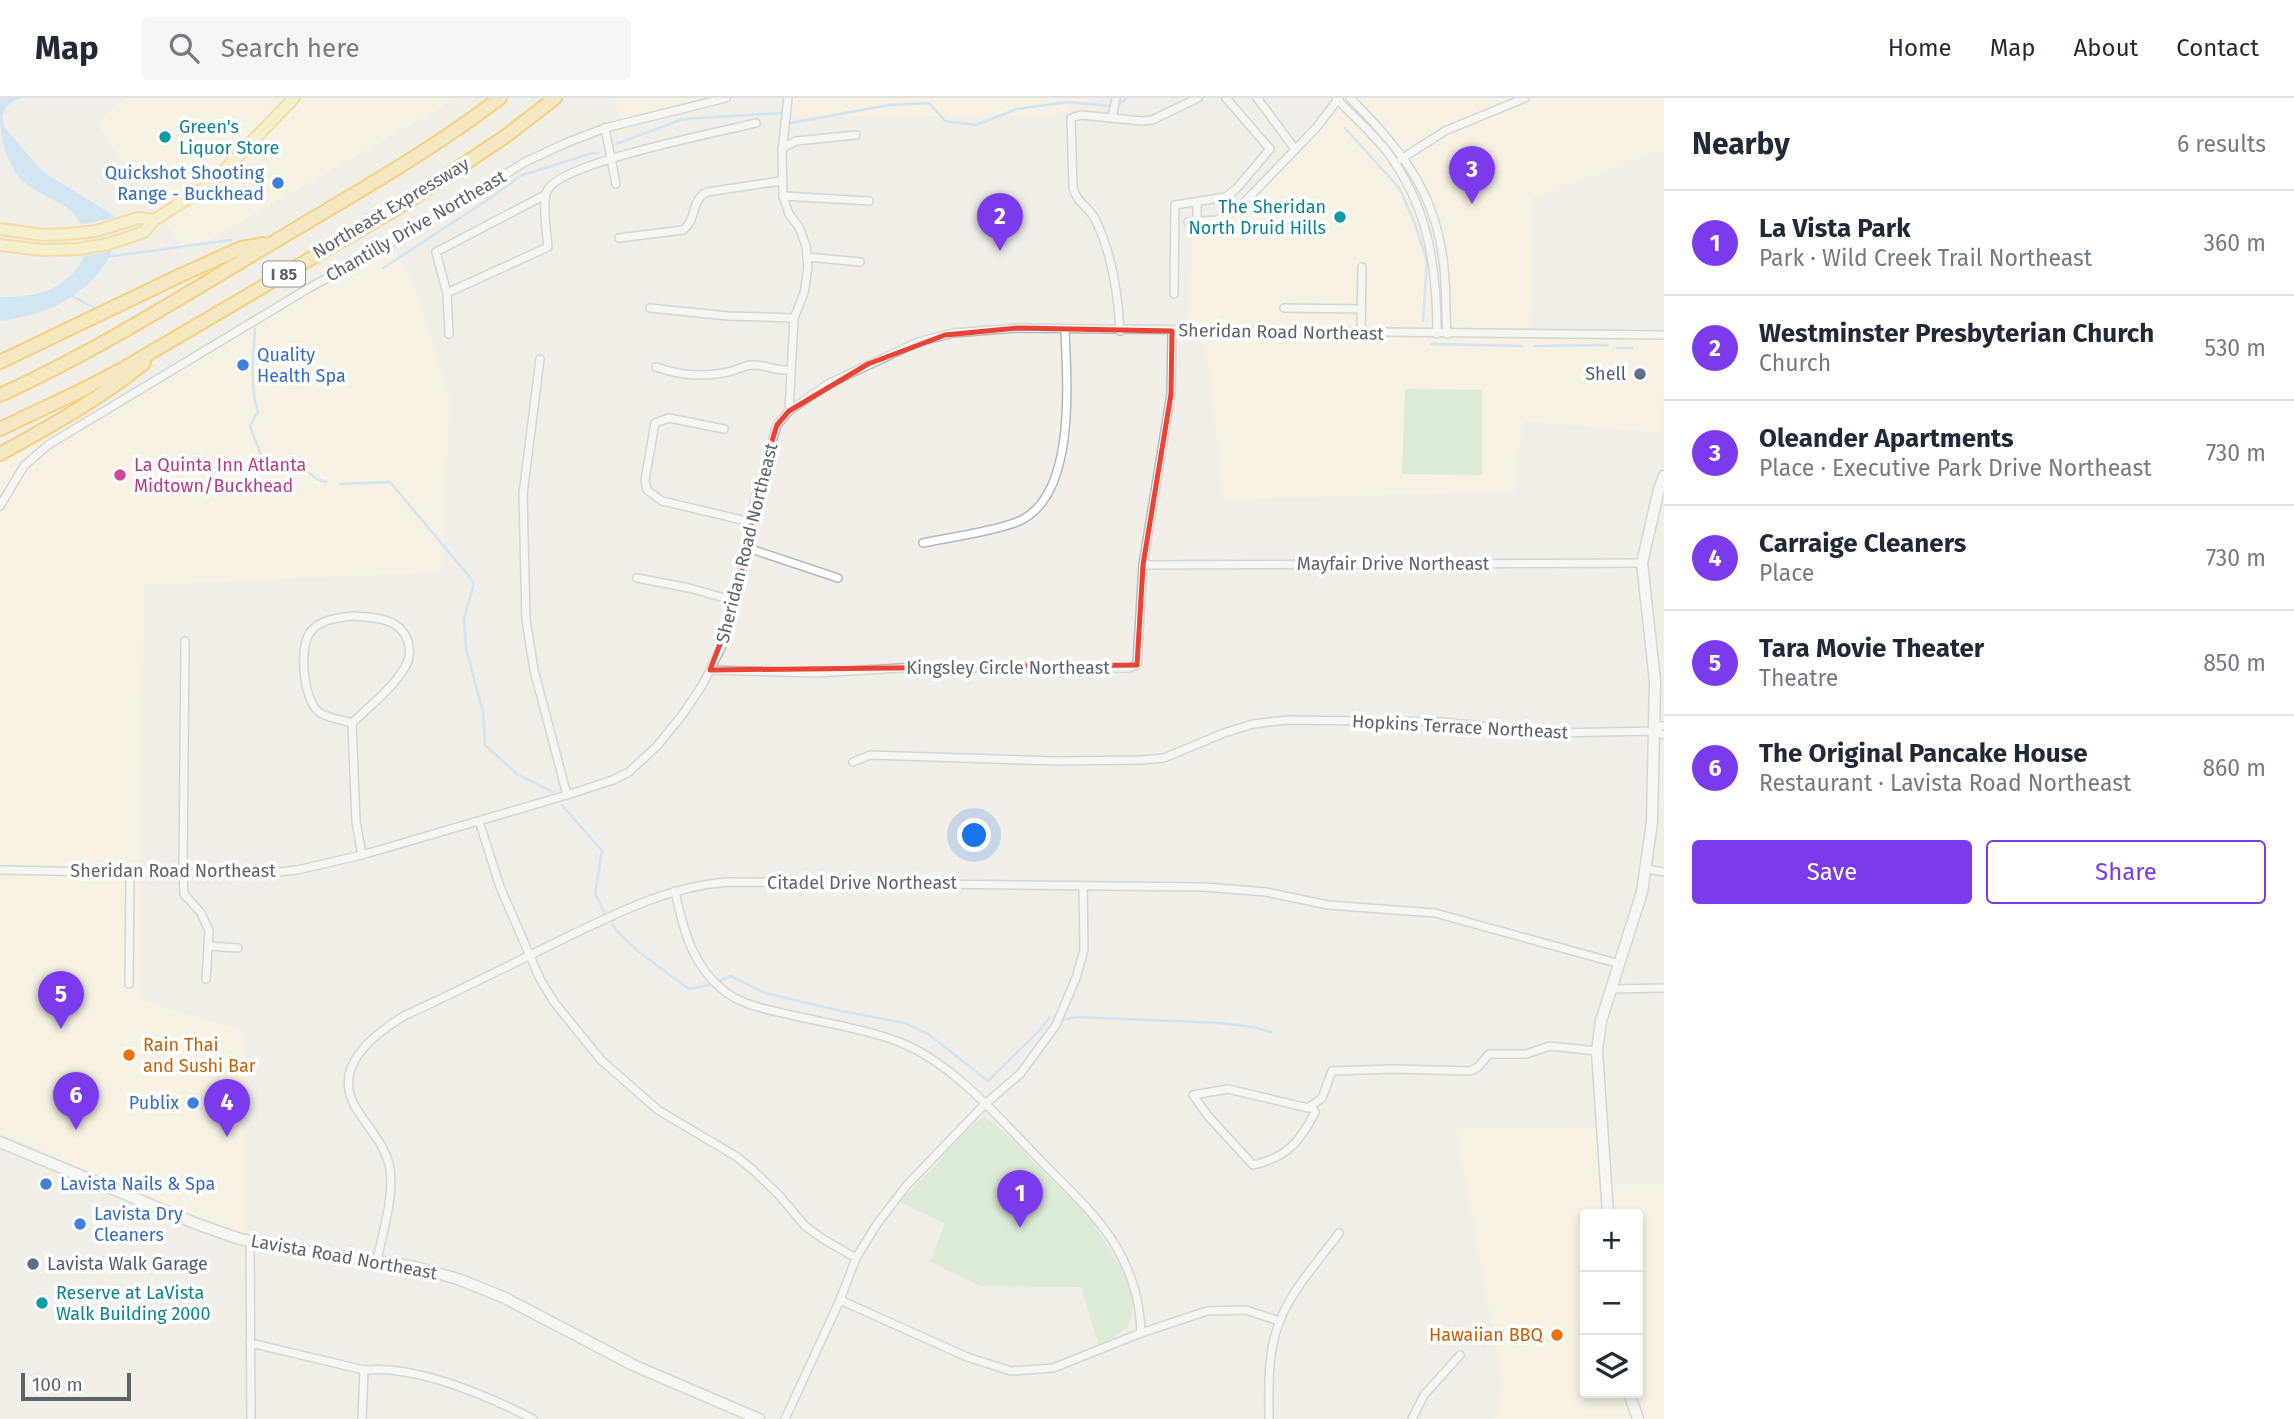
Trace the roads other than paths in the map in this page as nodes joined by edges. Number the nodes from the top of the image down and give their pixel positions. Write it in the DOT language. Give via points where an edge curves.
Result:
graph roads {
  1 [pos="294,98"];
  2 [pos="500,98"];
  3 [pos="555,98"];
  4 [pos="726,98"];
  5 [pos="788,98"];
  6 [pos="1116,98"];
  7 [pos="1198,98"];
  8 [pos="1226,98"];
  9 [pos="1257,98"];
  10 [pos="1350,98"];
  11 [pos="1525,98"];
  12 [pos="1338,99"];
  13 [pos="1112,118"];
  14 [pos="756,123"];
  15 [pos="605,128"];
  16 [pos="856,135"];
  17 [pos="782,148"];
  18 [pos="1295,149"];
  19 [pos="1403,157"];
  20 [pos="610,158"];
  21 [pos="1394,163"];
  22 [pos="781,181"];
  23 [pos="616,184"];
  24 [pos="545,195"];
  25 [pos="783,196"];
  26 [pos="869,201"];
  27 [pos="1197,202"];
  28 [pos="154,220"];
  29 [pos="1197,221"];
  30 [pos="1188,222"];
  31 [pos="0,229"];
  32 [pos="619,238"];
  33 [pos="274,242"];
  34 [pos="0,245"];
  35 [pos="807,257"];
  36 [pos="860,262"];
  37 [pos="1362,267"];
  38 [pos="447,293"];
  39 [pos="1174,294"];
  40 [pos="650,308"];
  41 [pos="1284,308"];
  42 [pos="1361,309"];
  43 [pos="794,318"];
  44 [pos="1065,330"];
  45 [pos="1120,331"];
  46 [pos="1172,331"];
  47 [pos="1361,333"];
  48 [pos="449,334"];
  49 [pos="1437,334"];
  50 [pos="1447,334"];
  51 [pos="1664,335"];
  52 [pos="174,339"];
  53 [pos="540,359"];
  54 [pos="0,362"];
  55 [pos="656,367"];
  56 [pos="789,370"];
  57 [pos="0,396"];
  58 [pos="789,411"];
  59 [pos="0,429"];
  60 [pos="724,429"];
  61 [pos="0,454"];
  62 [pos="1664,476"];
  63 [pos="0,506"];
  64 [pos="751,522"];
  65 [pos="923,543"];
  66 [pos="748,548"];
  67 [pos="1642,563"];
  68 [pos="1143,565"];
  69 [pos="637,578"];
  70 [pos="838,578"];
  71 [pos="735,601"];
  72 [pos="185,641"];
  73 [pos="710,670"];
  74 [pos="352,723"];
  75 [pos="1661,730"];
  76 [pos="853,762"];
  77 [pos="567,795"];
  78 [pos="479,821"];
  79 [pos="362,855"];
  80 [pos="1647,869"];
  81 [pos="0,870"];
  82 [pos="130,872"];
  83 [pos="1664,872"];
  84 [pos="183,873"];
  85 [pos="1083,886"];
  86 [pos="675,891"];
  87 [pos="208,946"];
  88 [pos="238,948"];
  89 [pos="530,955"];
  90 [pos="1620,964"];
  91 [pos="206,979"];
  92 [pos="129,984"];
  93 [pos="1664,988"];
  94 [pos="1612,989"];
  95 [pos="1597,1051"];
  96 [pos="984,1105"];
  97 [pos="1311,1106"];
  98 [pos="0,1142"];
  99 [pos="1608,1209"];
  100 [pos="1339,1233"];
  101 [pos="250,1241"];
  102 [pos="856,1258"];
  103 [pos="377,1259"];
  104 [pos="840,1300"];
  105 [pos="1279,1321"];
  106 [pos="1141,1333"];
  107 [pos="250,1343"];
  108 [pos="1460,1355"];
  109 [pos="364,1370"];
  110 [pos="1631,1398"];
  111 [pos="251,1419"];
  112 [pos="362,1419"];
  113 [pos="533,1419"];
  114 [pos="759,1419"];
  115 [pos="785,1419"];
  116 [pos="1269,1419"];
  117 [pos="1412,1419"];
  118 [pos="1638,1419"];
  1 -- 28 [label="main road" via="212,183"];
  2 -- 33 [label="highway, Northeast Expressway / I 85" via="399,167"];
  3 -- 52 [label="highway, Northeast Expressway / I 85" via="407,201"];
  4 -- 15 [label="street, Chantilly Drive Northeast"];
  5 -- 17 [label="street"];
  6 -- 13 [label="street"];
  7 -- 13 [label="street" via="1152,120"];
  8 -- 27 [label="street" via="1270,149 1226,197"];
  9 -- 18 [label="street"];
  10 -- 19 [label="street"];
  11 -- 19 [label="street" via="1445,131"];
  12 -- 18 [label="street"];
  12 -- 21 [label="street"];
  13 -- 45 [label="street" via="1071,118 1073,188 1076,199 1095,220 1109,255"];
  14 -- 20 [label="street"];
  15 -- 20 [label="street"];
  15 -- 63 [label="street, Chantilly Drive Northeast" via="525,162 48,444 24,466"];
  16 -- 17 [label="street" via="796,141"];
  17 -- 22 [label="street"];
  18 -- 29 [label="street" via="1237,210 1217,220"];
  19 -- 21 [label="street"];
  19 -- 50 [label="street" via="1436,224 1443,253"];
  20 -- 23 [label="street"];
  20 -- 24 [label="street" via="564,177 550,185"];
  21 -- 49 [label="street" via="1432,249"];
  22 -- 25 [label="street"];
  22 -- 32 [label="street" via="707,192 684,230"];
  24 -- 38 [label="street" via="548,247"];
  24 -- 38 [label="street" via="436,252"];
  25 -- 26 [label="street"];
  25 -- 35 [label="street" via="799,227"];
  27 -- 29 [label="street"];
  27 -- 39 [label="street" via="1175,205"];
  28 -- 31 [label="main road" via="138,218 96,231 43,235"];
  28 -- 34 [label="main road" via="135,236 78,249"];
  29 -- 30 [label="street"];
  33 -- 54 [label="highway" via="241,248"];
  33 -- 57 [label="highway, Northeast Expressway / I 85" via="123,332"];
  35 -- 36 [label="street"];
  35 -- 43 [label="street" via="804,293"];
  37 -- 42 [label="street"];
  38 -- 48 [label="street"];
  40 -- 43 [label="street"];
  41 -- 42 [label="street"];
  42 -- 47 [label="street"];
  43 -- 56 [label="street"];
  44 -- 45 [label="street, Sheridan Road Northeast"];
  44 -- 58 [label="street, Sheridan Road Northeast" via="959,332 918,342 828,384"];
  44 -- 65 [label="street" via="1066,420 1058,467 1045,500 1017,522"];
  45 -- 46 [label="street, Sheridan Road Northeast"];
  46 -- 47 [label="street, Sheridan Road Northeast"];
  46 -- 68 [label="street, Kingsley Circle Northeast" via="1171,394"];
  47 -- 49 [label="street, Sheridan Road Northeast"];
  49 -- 50 [label="street, Sheridan Road Northeast"];
  50 -- 51 [label="street, Sheridan Road Northeast"];
  52 -- 59 [label="highway, Northeast Expressway / I 85"];
  52 -- 61 [label="highway" via="129,375"];
  53 -- 77 [label="street" via="523,494 526,620 534,670"];
  55 -- 56 [label="street" via="698,376 764,365"];
  56 -- 58 [label="street"];
  58 -- 64 [label="street, Sheridan Road Northeast" via="777,425"];
  60 -- 64 [label="street" via="669,418 655,423 647,490 662,501"];
  62 -- 67 [label="main road"];
  64 -- 66 [label="street, Sheridan Road Northeast"];
  66 -- 70 [label="street"];
  66 -- 71 [label="street, Sheridan Road Northeast"];
  67 -- 68 [label="street, Mayfair Drive Northeast"];
  67 -- 75 [label="main road"];
  68 -- 73 [label="street, Kingsley Circle Northeast" via="1138,660 1129,668 957,667 816,673"];
  69 -- 71 [label="street"];
  71 -- 73 [label="street, Sheridan Road Northeast"];
  72 -- 84 [label="street"];
  73 -- 77 [label="street, Sheridan Road Northeast" via="684,714 629,772"];
  74 -- 74 [label="street" via="408,662 408,638 401,629 375,617 333,618 313,629 305,645 308,698 322,714"];
  74 -- 79 [label="street"];
  75 -- 76 [label="street, Hopkins Terrace Northeast" via="1554,733 1441,722 1288,720 1253,724 1164,758 1056,761 870,755"];
  75 -- 80 [label="main road"];
  77 -- 78 [label="street, Sheridan Road Northeast"];
  78 -- 79 [label="street, Sheridan Road Northeast"];
  78 -- 89 [label="street" via="500,887"];
  79 -- 84 [label="street, Sheridan Road Northeast" via="265,874"];
  80 -- 83 [label="street"];
  80 -- 90 [label="main road"];
  81 -- 82 [label="street, Sheridan Road Northeast"];
  82 -- 84 [label="street, Sheridan Road Northeast"];
  82 -- 92 [label="street"];
  84 -- 87 [label="street" via="184,894 201,913 209,931"];
  85 -- 86 [label="street, Citadel Drive Northeast" via="729,882"];
  85 -- 90 [label="street, Citadel Drive Northeast" via="1266,891 1328,905 1435,913"];
  85 -- 96 [label="street" via="1084,950 1058,1021 1020,1073"];
  86 -- 89 [label="street, Citadel Drive Northeast" via="633,905"];
  86 -- 96 [label="street" via="694,956 728,994 758,1007 874,1033 912,1047"];
  87 -- 88 [label="street"];
  87 -- 91 [label="street"];
  89 -- 102 [label="street" via="554,1002 601,1060 658,1110 737,1157 805,1226"];
  89 -- 103 [label="street, Citadel Drive Northeast" via="398,1020 366,1045 352,1064 348,1083 355,1107 390,1168"];
  90 -- 94 [label="main road"];
  93 -- 94 [label="street"];
  94 -- 95 [label="main road"];
  95 -- 97 [label="street" via="1550,1046 1526,1054 1489,1054 1470,1071 1332,1071 1322,1098"];
  95 -- 99 [label="main road"];
  96 -- 102 [label="street" via="898,1196"];
  96 -- 106 [label="street" via="1074,1194 1117,1248 1137,1293"];
  97 -- 97 [label="street" via="1228,1089 1193,1095 1253,1165 1274,1161 1304,1135 1315,1112"];
  98 -- 101 [label="main road, Lavista Road Northeast" via="197,1224"];
  100 -- 105 [label="street"];
  101 -- 103 [label="main road, Lavista Road Northeast"];
  101 -- 107 [label="street"];
  102 -- 104 [label="street"];
  103 -- 114 [label="main road, Lavista Road Northeast" via="434,1271 486,1289 635,1366"];
  104 -- 106 [label="street" via="967,1357 1011,1371 1053,1368"];
  104 -- 115 [label="street"];
  105 -- 106 [label="street" via="1246,1310 1220,1310"];
  105 -- 116 [label="street" via="1269,1372"];
  107 -- 109 [label="street"];
  107 -- 111 [label="street"];
  108 -- 117 [label="street" via="1424,1395"];
  109 -- 112 [label="street"];
  109 -- 113 [label="street" via="382,1368 430,1378"];
  110 -- 118 [label="main road"];
}
